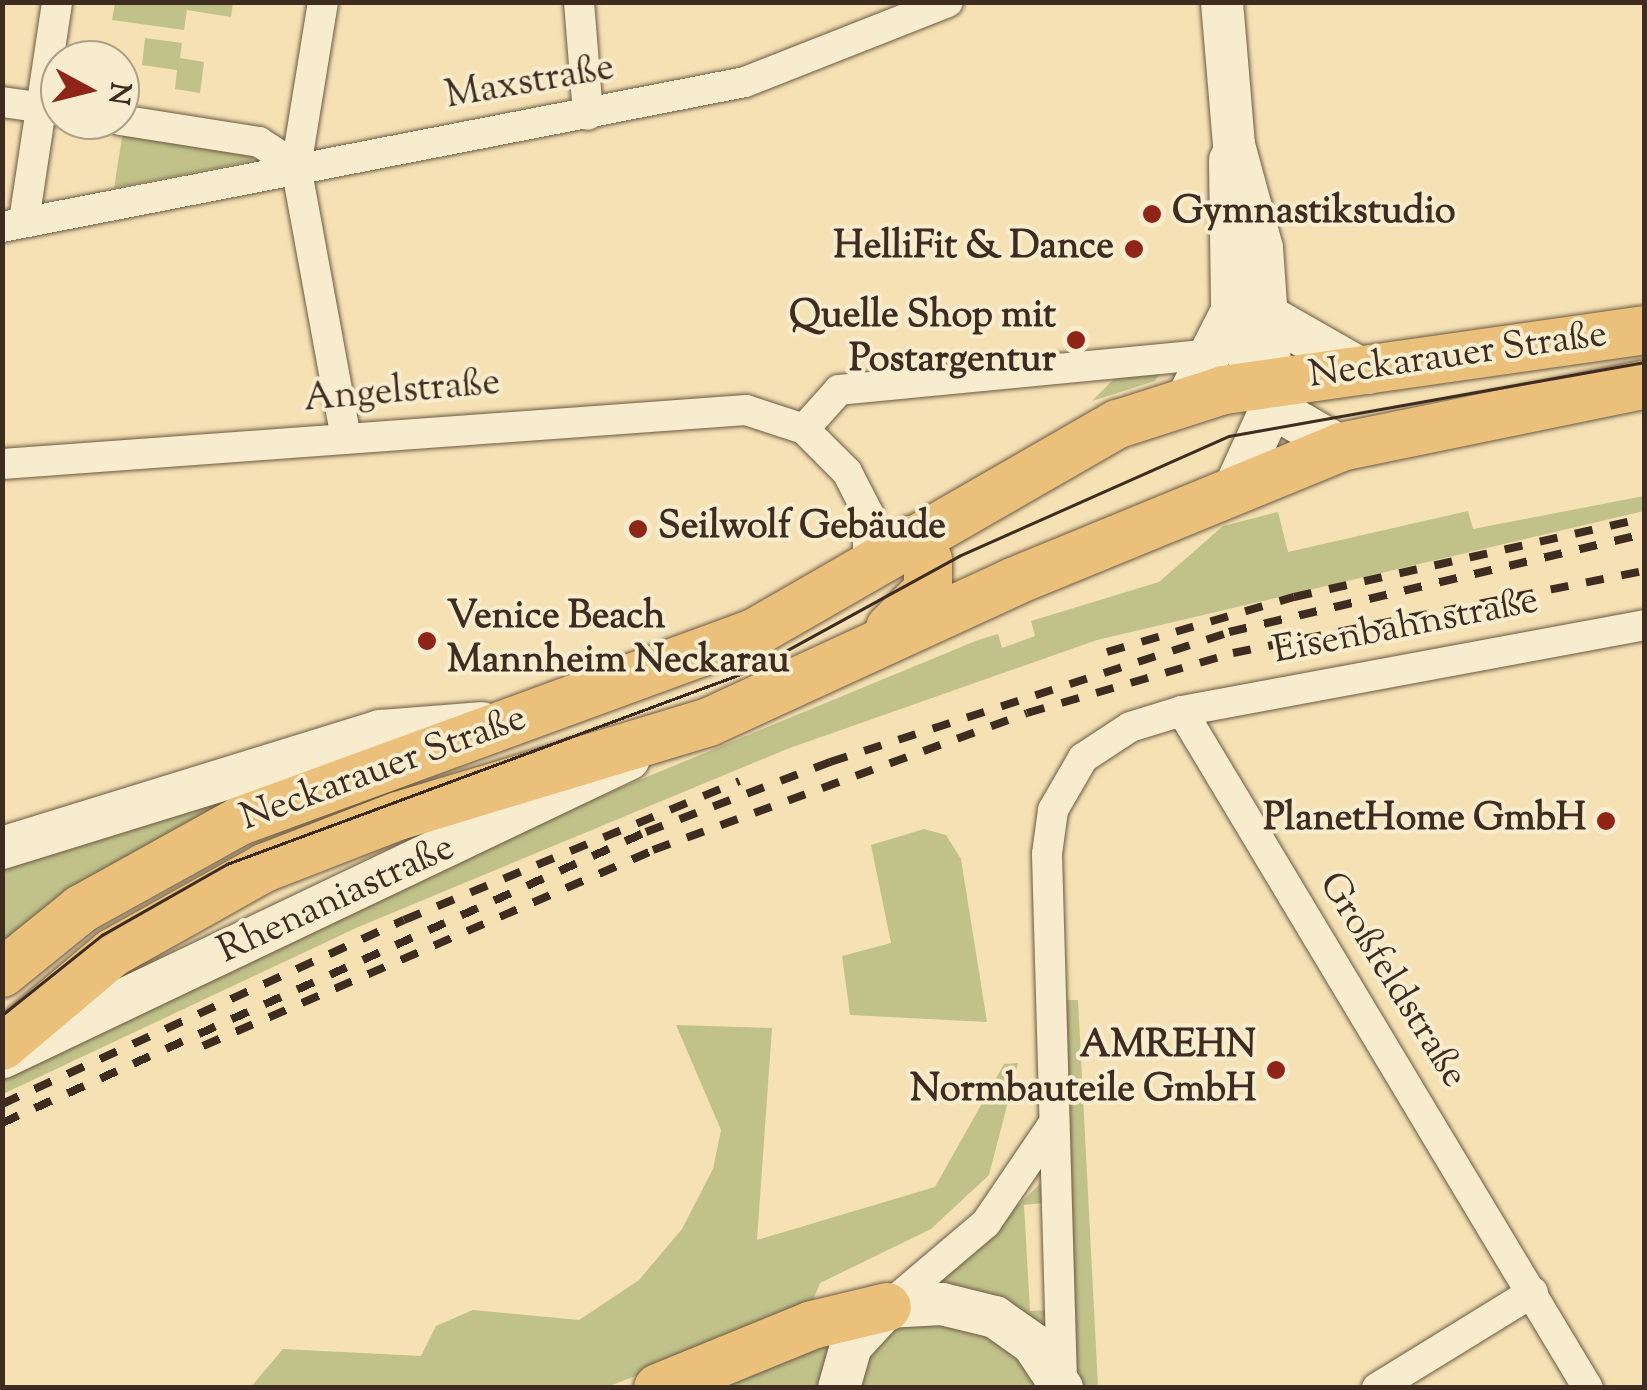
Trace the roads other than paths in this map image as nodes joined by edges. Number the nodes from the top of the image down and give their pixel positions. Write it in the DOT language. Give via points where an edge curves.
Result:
graph roads {
  1 [pos="57,2"];
  2 [pos="323,2"];
  3 [pos="578,2"];
  4 [pos="948,2"];
  5 [pos="1222,2"];
  6 [pos="55,40"];
  7 [pos="2,102"];
  8 [pos="40,108"];
  9 [pos="588,116"];
  10 [pos="140,123"];
  11 [pos="40,140"];
  12 [pos="296,166"];
  13 [pos="13,224"];
  14 [pos="1250,314"];
  15 [pos="1644,330"];
  16 [pos="1214,354"];
  17 [pos="1368,373"];
  18 [pos="1644,385"];
  19 [pos="1268,391"];
  20 [pos="1187,398"];
  21 [pos="804,429"];
  22 [pos="346,438"];
  23 [pos="1340,446"];
  24 [pos="2,464"];
  25 [pos="1232,494"];
  26 [pos="912,540"];
  27 [pos="868,568"];
  28 [pos="1644,625"];
  29 [pos="882,640"];
  30 [pos="1182,711"];
  31 [pos="518,720"];
  32 [pos="668,736"];
  33 [pos="2,848"];
  34 [pos="2,972"];
  35 [pos="2,1046"];
  36 [pos="2,1058"];
  37 [pos="1041,1166"];
  38 [pos="1532,1292"];
  39 [pos="887,1308"];
  40 [pos="1062,1385"];
  41 [pos="658,1388"];
  42 [pos="838,1388"];
  43 [pos="1377,1388"];
  44 [pos="1588,1388"];
  1 -- 6 [label="street"];
  2 -- 12 [label="street"];
  3 -- 9 [label="street"];
  4 -- 9 [label="street, Maxstraße" via="745,82"];
  5 -- 14 [label="street" via="1234,145 1226,192"];
  7 -- 8 [label="street"];
  9 -- 12 [label="street, Maxstraße"];
  10 -- 12 [label="street" via="259,142"];
  11 -- 13 [label="street"];
  12 -- 13 [label="street, Maxstraße"];
  12 -- 22 [label="street"];
  14 -- 16 [label="street"];
  14 -- 17 [label="street"];
  14 -- 19 [label="street"];
  15 -- 17 [label="main road, Neckarauer Straße"];
  16 -- 20 [label="street"];
  16 -- 21 [label="street" via="839,390"];
  17 -- 19 [label="main road, Neckarauer Straße"];
  18 -- 23 [label="main road, Neckarauer Straße"];
  19 -- 20 [label="main road, Neckarauer Straße"];
  19 -- 23 [label="street"];
  19 -- 25 [label="street, Neckarauer Straße"];
  20 -- 26 [label="main road, Neckarauer Straße" via="1064,448"];
  21 -- 22 [label="street, Angelstraße" via="718,408"];
  21 -- 27 [label="street" via="847,472 868,513"];
  22 -- 24 [label="street, Angelstraße"];
  23 -- 25 [label="main road, Neckarauer Straße"];
  25 -- 29 [label="main road, Neckarauer Straße"];
  26 -- 27 [label="main road, Neckarauer Straße"];
  26 -- 29 [label="main road" via="928,560 928,590"];
  27 -- 31 [label="main road, Neckarauer Straße" via="684,664"];
  28 -- 30 [label="street, Eisenbahnstraße"];
  29 -- 32 [label="main road, Neckarauer Straße"];
  30 -- 37 [label="street, Eisenbahnstraße" via="1106,740 1053,810 1054,1123"];
  30 -- 38 [label="street, Großfeldstraße"];
  31 -- 33 [label="street" via="380,731"];
  31 -- 34 [label="main road, Neckarauer Straße" via="240,821 81,909"];
  32 -- 35 [label="main road, Neckarauer Straße" via="398,816 264,868 190,904 52,1000"];
  32 -- 36 [label="street, Rhenaniastraße" via="498,826"];
  37 -- 39 [label="street"];
  37 -- 40 [label="street"];
  38 -- 43 [label="street"];
  38 -- 44 [label="street, Großfeldstraße"];
  39 -- 40 [label="street" via="942,1304 995,1317 1033,1344"];
  39 -- 41 [label="main road" via="812,1324"];
  39 -- 42 [label="street" via="851,1346"];
}
